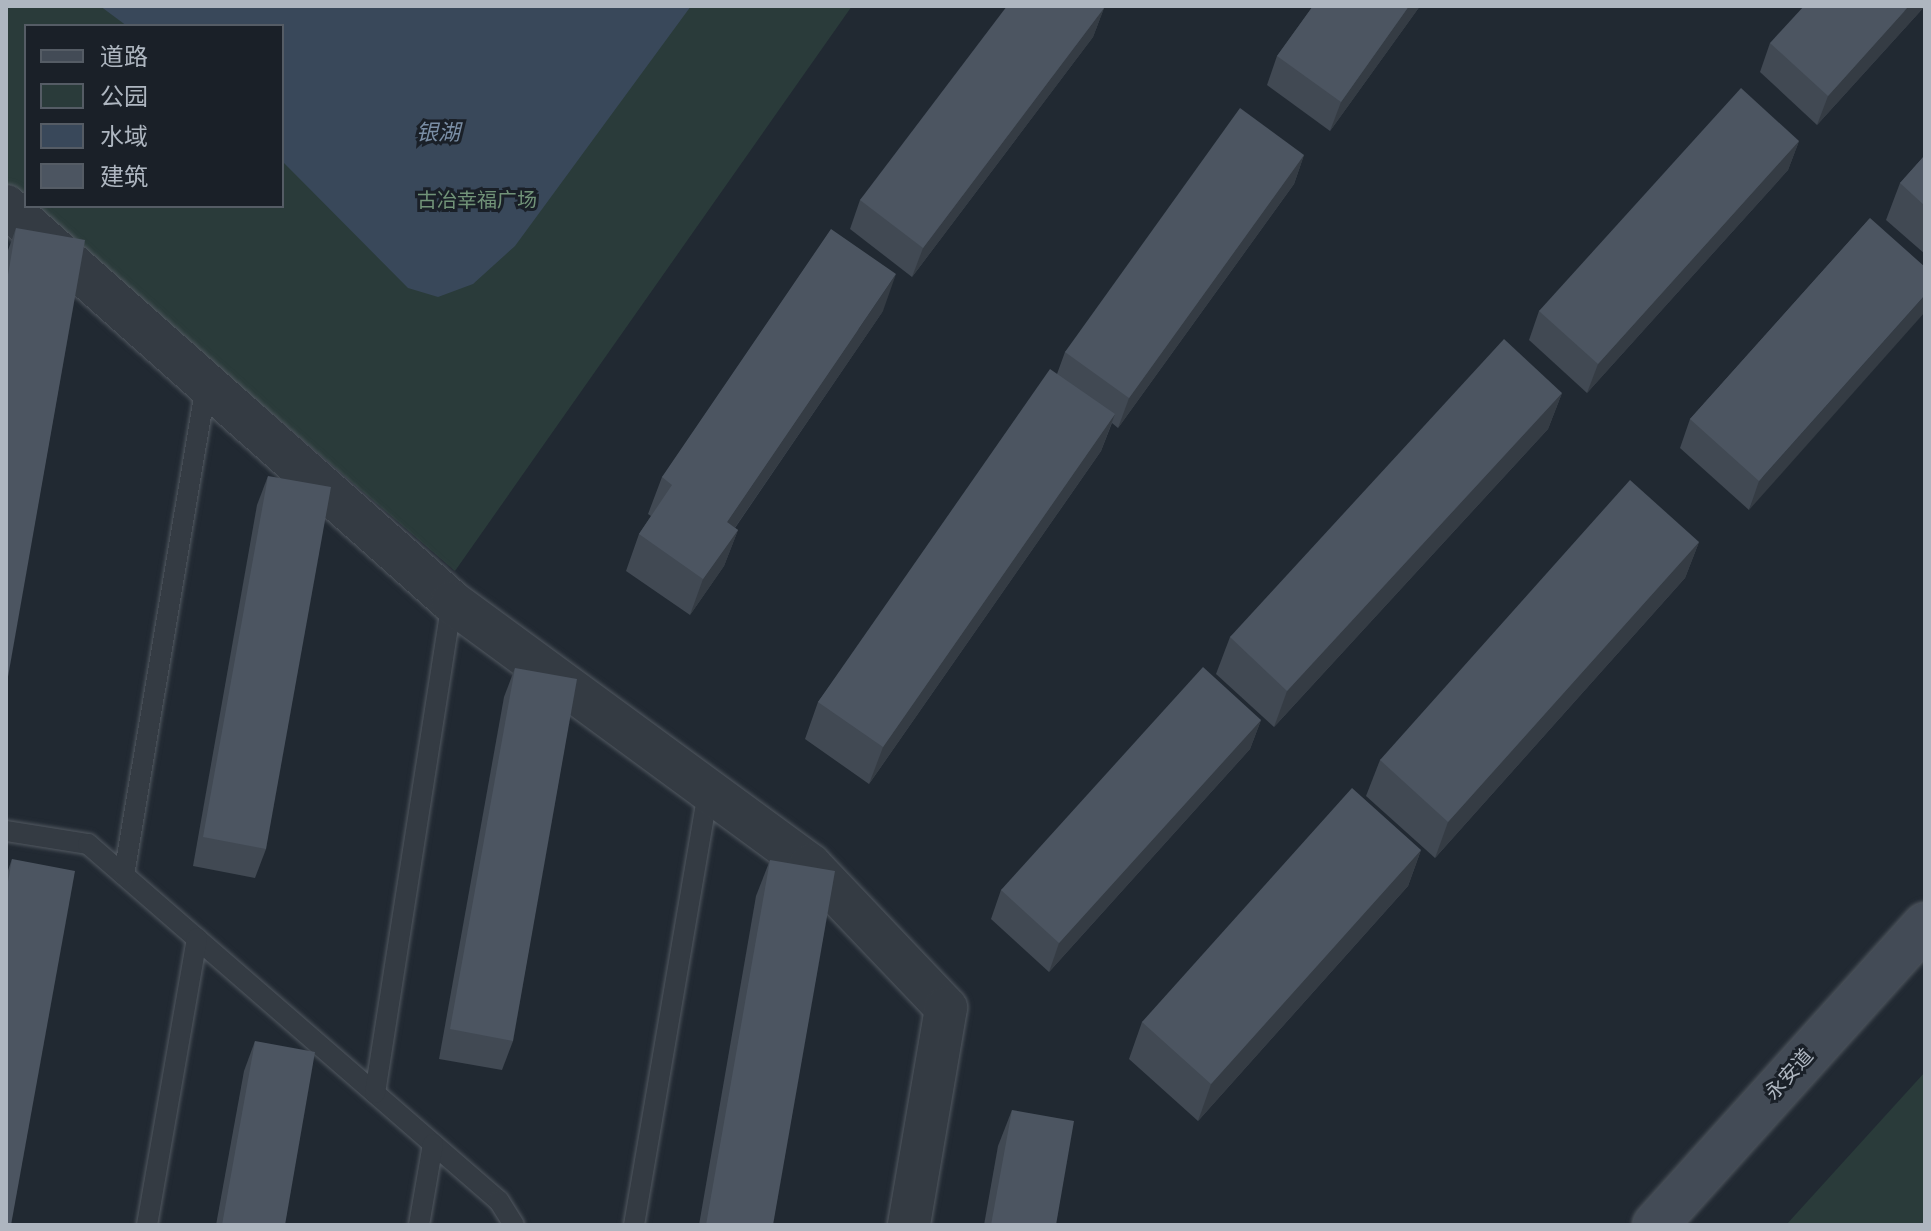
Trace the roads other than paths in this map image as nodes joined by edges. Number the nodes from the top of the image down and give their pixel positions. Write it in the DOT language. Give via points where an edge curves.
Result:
graph roads {
  1 [pos="6,206"];
  2 [pos="206,383"];
  3 [pos="452,602"];
  4 [pos="708,790"];
  5 [pos="6,831"];
  6 [pos="124,875"];
  7 [pos="1925,925"];
  8 [pos="197,938"];
  9 [pos="375,1093"];
  10 [pos="433,1144"];
  11 [pos="147,1225"];
  12 [pos="419,1225"];
  13 [pos="514,1225"];
  14 [pos="634,1225"];
  15 [pos="909,1225"];
  16 [pos="1655,1225"];
  1 -- 2 [label="street"];
  2 -- 3 [label="street"];
  2 -- 6 [label="lane"];
  3 -- 4 [label="street"];
  3 -- 9 [label="lane"];
  4 -- 14 [label="lane"];
  4 -- 15 [label="street" via="810,865 946,1008"];
  5 -- 6 [label="lane" via="88,844"];
  6 -- 8 [label="lane"];
  7 -- 16 [label="main road, 永安道"];
  8 -- 9 [label="lane"];
  8 -- 11 [label="lane"];
  9 -- 10 [label="lane"];
  10 -- 12 [label="lane"];
  10 -- 13 [label="lane" via="499,1201"];
}
